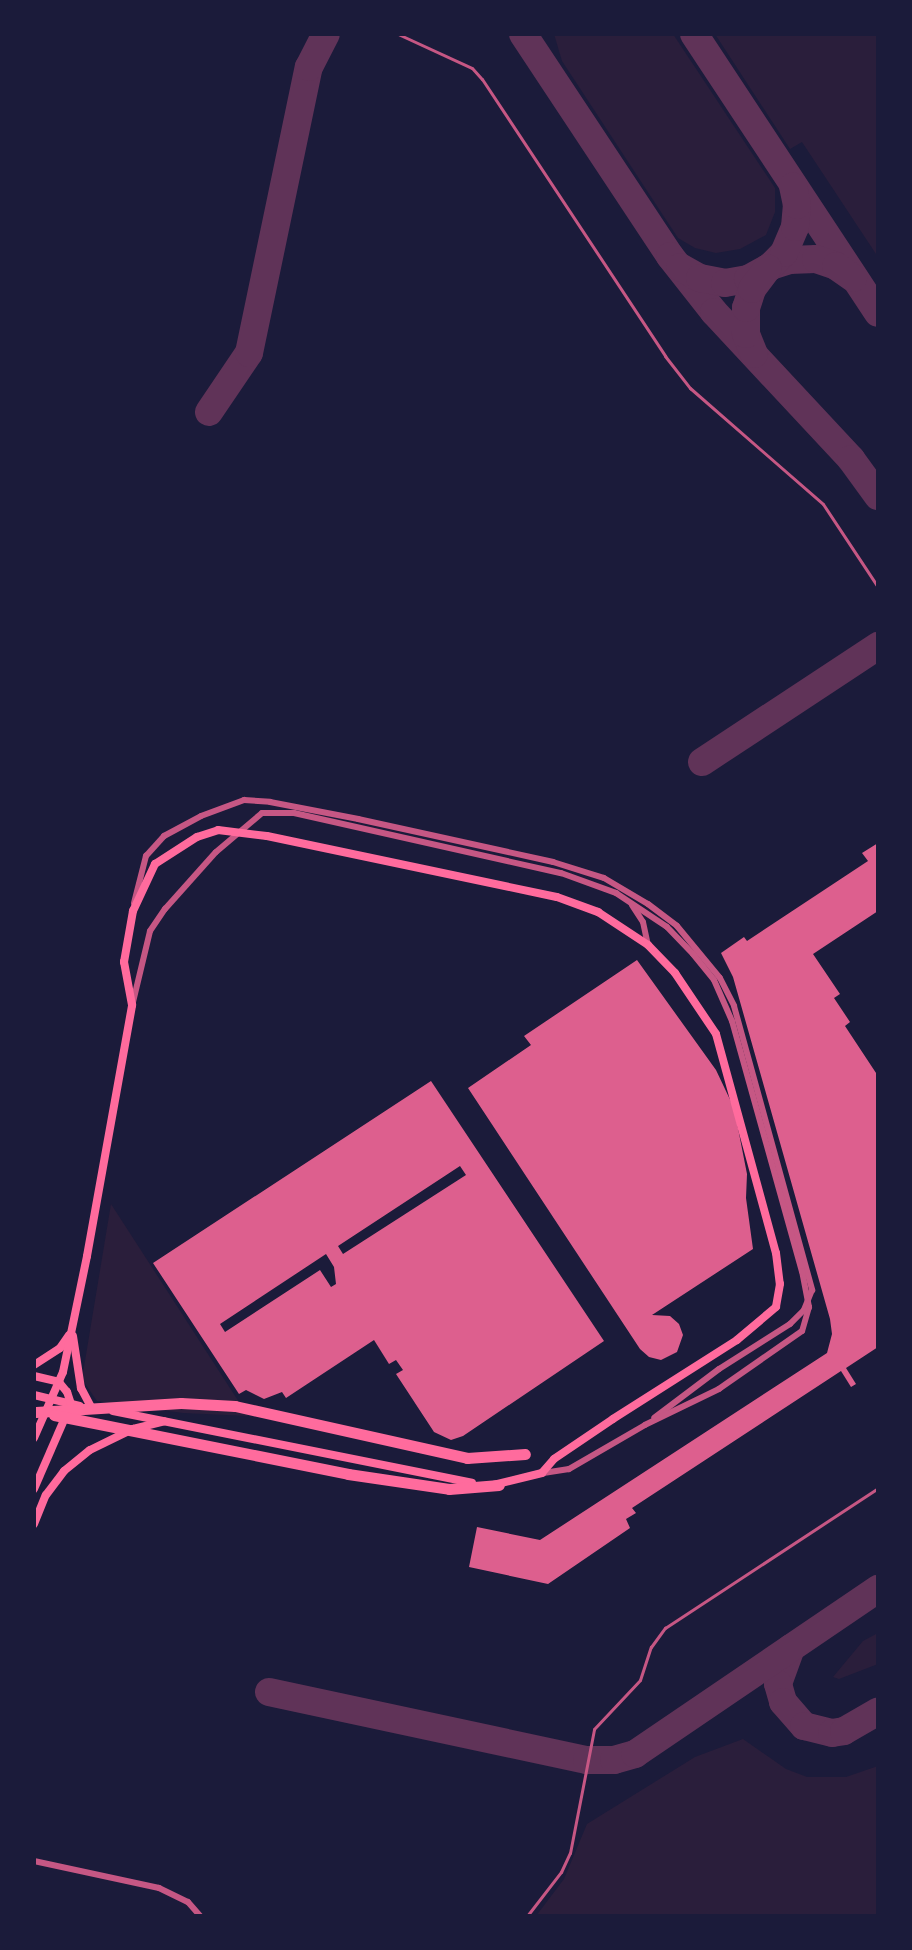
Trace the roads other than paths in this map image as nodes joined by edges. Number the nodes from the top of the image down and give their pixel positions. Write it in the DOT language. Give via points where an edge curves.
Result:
graph roads {
  1 [pos="398,34"];
  2 [pos="878,587"];
  3 [pos="604,878"];
  4 [pos="133,911"];
  5 [pos="648,945"];
  6 [pos="132,1005"];
  7 [pos="72,1331"];
  8 [pos="34,1365"];
  9 [pos="34,1376"];
  10 [pos="59,1382"];
  11 [pos="34,1395"];
  12 [pos="51,1399"];
  13 [pos="71,1404"];
  14 [pos="91,1407"];
  15 [pos="35,1411"];
  16 [pos="168,1420"];
  17 [pos="645,1425"];
  18 [pos="34,1438"];
  19 [pos="525,1454"];
  20 [pos="542,1473"];
  21 [pos="499,1485"];
  22 [pos="878,1488"];
  23 [pos="34,1489"];
  24 [pos="34,1524"];
  25 [pos="34,1861"];
  26 [pos="200,1916"];
  27 [pos="527,1916"];
  1 -- 2 [label="lane" via="472,68 482,79 690,388 823,504"];
  3 -- 4 [label="street" via="358,819 244,800 164,836 146,856"];
  3 -- 5 [label="street" via="630,902 643,922"];
  3 -- 17 [label="street" via="677,926 720,978 749,1056 812,1290 804,1310 790,1324"];
  4 -- 5 [label="main road" via="155,864 218,830 557,897 598,912"];
  4 -- 6 [label="main road" via="124,962"];
  5 -- 20 [label="main road" via="675,973 719,1043 776,1253 779,1295 771,1312 737,1340 554,1459"];
  6 -- 7 [label="main road"];
  6 -- 17 [label="street" via="150,931 242,827 262,813 294,813 561,873 616,893 667,927 714,980 732,1021 809,1307 802,1331 719,1389"];
  7 -- 8 [label="main road" via="60,1348"];
  7 -- 10 [label="main road"];
  7 -- 14 [label="main road" via="81,1388"];
  9 -- 10 [label="main road"];
  10 -- 12 [label="main road"];
  10 -- 13 [label="main road"];
  11 -- 12 [label="main road"];
  12 -- 13 [label="main road"];
  12 -- 18 [label="main road"];
  13 -- 14 [label="main road"];
  13 -- 23 [label="main road"];
  14 -- 16 [label="main road"];
  15 -- 19 [label="highway" via="181,1403 255,1409 467,1458"];
  15 -- 21 [label="highway" via="246,1455 449,1489"];
  16 -- 21 [label="main road" via="453,1481"];
  16 -- 24 [label="main road" via="133,1429 90,1450 55,1483"];
  17 -- 20 [label="street" via="569,1469"];
  20 -- 21 [label="main road"];
  22 -- 27 [label="lane" via="665,1628 634,1688 594,1729 570,1853"];
  25 -- 26 [label="street" via="159,1888 188,1902"];
}
